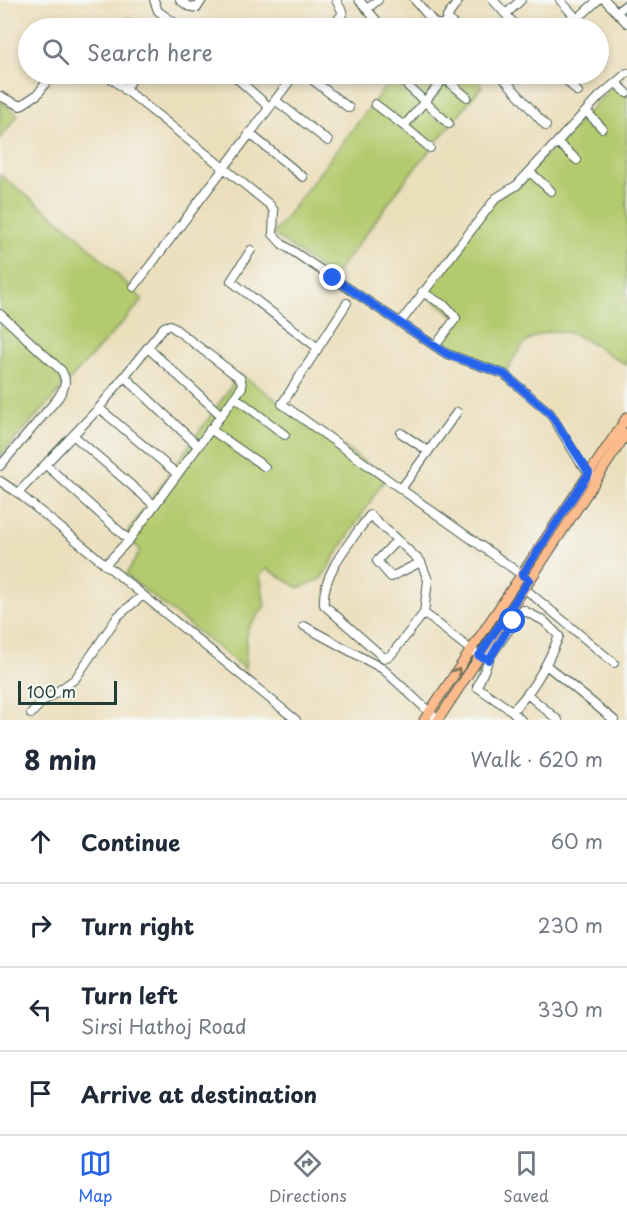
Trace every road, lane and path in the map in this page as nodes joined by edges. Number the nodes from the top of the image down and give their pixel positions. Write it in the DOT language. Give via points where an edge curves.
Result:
graph roads {
  1 [pos="154,0"];
  2 [pos="180,0"];
  3 [pos="202,0"];
  4 [pos="336,0"];
  5 [pos="359,0"];
  6 [pos="378,0"];
  7 [pos="415,0"];
  8 [pos="459,0"];
  9 [pos="493,0"];
  10 [pos="521,0"];
  11 [pos="560,0"];
  12 [pos="597,0"];
  13 [pos="605,0"];
  14 [pos="627,4"];
  15 [pos="367,9"];
  16 [pos="617,12"];
  17 [pos="506,14"];
  18 [pos="168,18"];
  19 [pos="339,18"];
  20 [pos="375,18"];
  21 [pos="430,18"];
  22 [pos="448,18"];
  23 [pos="509,18"];
  24 [pos="576,18"];
  25 [pos="578,18"];
  26 [pos="627,23"];
  27 [pos="627,73"];
  28 [pos="45,84"];
  29 [pos="118,84"];
  30 [pos="129,84"];
  31 [pos="243,84"];
  32 [pos="288,84"];
  33 [pos="318,84"];
  34 [pos="406,84"];
  35 [pos="439,84"];
  36 [pos="454,84"];
  37 [pos="509,84"];
  38 [pos="570,84"];
  39 [pos="616,84"];
  40 [pos="125,90"];
  41 [pos="578,92"];
  42 [pos="627,93"];
  43 [pos="0,96"];
  44 [pos="467,97"];
  45 [pos="275,100"];
  46 [pos="424,101"];
  47 [pos="375,104"];
  48 [pos="269,107"];
  49 [pos="349,108"];
  50 [pos="586,111"];
  51 [pos="449,124"];
  52 [pos="404,126"];
  53 [pos="546,126"];
  54 [pos="602,128"];
  55 [pos="249,133"];
  56 [pos="328,141"];
  57 [pos="558,143"];
  58 [pos="430,148"];
  59 [pos="577,160"];
  60 [pos="221,168"];
  61 [pos="530,172"];
  62 [pos="303,177"];
  63 [pos="551,191"];
  64 [pos="251,250"];
  65 [pos="134,287"];
  66 [pos="422,292"];
  67 [pos="347,303"];
  68 [pos="0,314"];
  69 [pos="400,323"];
  70 [pos="436,345"];
  71 [pos="318,348"];
  72 [pos="149,349"];
  73 [pos="125,377"];
  74 [pos="234,397"];
  75 [pos="99,408"];
  76 [pos="457,412"];
  77 [pos="221,415"];
  78 [pos="627,417"];
  79 [pos="210,429"];
  80 [pos="401,433"];
  81 [pos="73,435"];
  82 [pos="285,435"];
  83 [pos="623,436"];
  84 [pos="197,445"];
  85 [pos="428,451"];
  86 [pos="46,465"];
  87 [pos="0,466"];
  88 [pos="265,468"];
  89 [pos="176,473"];
  90 [pos="592,476"];
  91 [pos="0,481"];
  92 [pos="401,489"];
  93 [pos="18,493"];
  94 [pos="153,504"];
  95 [pos="129,540"];
  96 [pos="397,540"];
  97 [pos="421,562"];
  98 [pos="105,565"];
  99 [pos="525,581"];
  100 [pos="142,596"];
  101 [pos="424,613"];
  102 [pos="304,626"];
  103 [pos="476,654"];
  104 [pos="489,660"];
  105 [pos="614,663"];
  106 [pos="546,665"];
  107 [pos="527,694"];
  108 [pos="512,711"];
  109 [pos="31,714"];
  110 [pos="427,716"];
  111 [pos="296,720"];
  112 [pos="438,720"];
  113 [pos="521,720"];
  114 [pos="558,720"];
  115 [pos="614,720"];
  1 -- 18 [label="street" via="158,11"];
  2 -- 3 [label="street" via="193,8"];
  4 -- 19 [label="street" via="343,13"];
  5 -- 15 [label="street"];
  6 -- 15 [label="street"];
  7 -- 21 [label="street"];
  8 -- 22 [label="street"];
  9 -- 17 [label="street"];
  10 -- 17 [label="street"];
  11 -- 24 [label="street"];
  12 -- 25 [label="street"];
  13 -- 16 [label="street"];
  14 -- 16 [label="street"];
  15 -- 20 [label="street"];
  16 -- 26 [label="street"];
  17 -- 23 [label="street"];
  27 -- 39 [label="street"];
  28 -- 43 [label="street" via="20,106"];
  29 -- 40 [label="street"];
  30 -- 40 [label="street"];
  31 -- 48 [label="street"];
  32 -- 45 [label="street"];
  33 -- 49 [label="street"];
  34 -- 46 [label="street"];
  35 -- 46 [label="street"];
  36 -- 44 [label="street"];
  37 -- 53 [label="street"];
  38 -- 41 [label="street"];
  39 -- 42 [label="street"];
  39 -- 50 [label="street"];
  40 -- 60 [label="street"];
  45 -- 48 [label="street"];
  45 -- 56 [label="street"];
  46 -- 51 [label="street"];
  46 -- 52 [label="street"];
  47 -- 52 [label="street"];
  48 -- 55 [label="street"];
  50 -- 54 [label="street"];
  50 -- 57 [label="street"];
  52 -- 58 [label="street"];
  55 -- 60 [label="street"];
  55 -- 62 [label="street"];
  57 -- 59 [label="street"];
  57 -- 61 [label="street"];
  60 -- 65 [label="street"];
  60 -- 69 [label="street" via="270,205 274,211 273,234 282,244"];
  61 -- 63 [label="street"];
  61 -- 66 [label="street" via="496,198"];
  64 -- 71 [label="street" via="231,281"];
  66 -- 69 [label="street"];
  66 -- 70 [label="street" via="447,307 456,318"];
  67 -- 71 [label="street"];
  68 -- 87 [label="street" via="66,378 58,398"];
  69 -- 70 [label="street"];
  70 -- 90 [label="street" via="447,354 504,374 539,403"];
  71 -- 92 [label="street" via="282,404"];
  72 -- 73 [label="street"];
  72 -- 74 [label="street" via="164,327 175,327 241,379 242,387"];
  72 -- 77 [label="street"];
  73 -- 75 [label="street"];
  73 -- 84 [label="street"];
  74 -- 77 [label="street"];
  74 -- 82 [label="street"];
  75 -- 81 [label="street"];
  75 -- 89 [label="street"];
  76 -- 85 [label="street"];
  77 -- 79 [label="street"];
  78 -- 83 [label="main road"];
  79 -- 84 [label="street"];
  79 -- 88 [label="street"];
  80 -- 85 [label="street"];
  81 -- 86 [label="street"];
  81 -- 94 [label="street"];
  83 -- 90 [label="main road"];
  84 -- 89 [label="street"];
  85 -- 92 [label="street"];
  86 -- 93 [label="street"];
  86 -- 95 [label="street"];
  89 -- 94 [label="street"];
  90 -- 99 [label="main road"];
  91 -- 93 [label="street"];
  92 -- 99 [label="street"];
  93 -- 98 [label="street"];
  94 -- 95 [label="street"];
  95 -- 98 [label="street"];
  96 -- 97 [label="street"];
  96 -- 97 [label="street" via="377,561 391,577"];
  96 -- 101 [label="street" via="370,515 322,590 324,605 384,658 391,655"];
  97 -- 101 [label="street" via="428,580"];
  98 -- 100 [label="street"];
  99 -- 103 [label="main road"];
  99 -- 105 [label="street"];
  100 -- 109 [label="street" via="110,625 75,679"];
  100 -- 111 [label="street"];
  101 -- 103 [label="street"];
  102 -- 110 [label="street" via="383,669"];
  103 -- 104 [label="street"];
  110 -- 103 [label="main road, one-way"];
  103 -- 112 [label="main road"];
  104 -- 106 [label="street" via="523,610 544,621 559,636"];
  104 -- 108 [label="street" via="477,687"];
  106 -- 107 [label="street"];
  106 -- 115 [label="street"];
  107 -- 108 [label="street"];
  107 -- 114 [label="street"];
  108 -- 113 [label="street"];
  110 -- 112 [label="street"];
}
